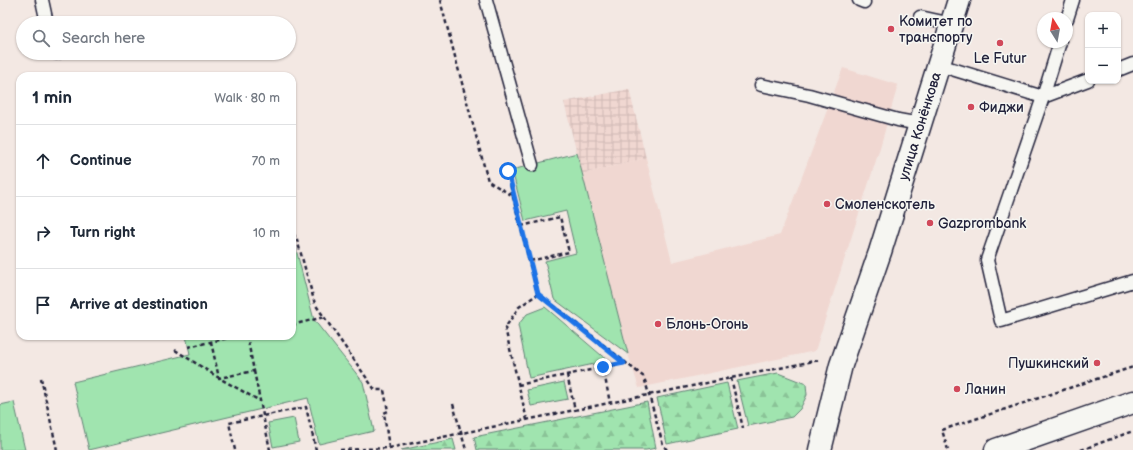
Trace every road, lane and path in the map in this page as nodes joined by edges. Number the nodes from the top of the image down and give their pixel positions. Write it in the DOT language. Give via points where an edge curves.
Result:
graph roads {
  1 [pos="42,0"];
  2 [pos="440,0"];
  3 [pos="486,0"];
  4 [pos="959,0"];
  5 [pos="1073,0"];
  6 [pos="1069,12"];
  7 [pos="45,16"];
  8 [pos="920,17"];
  9 [pos="952,24"];
  10 [pos="1058,48"];
  11 [pos="1133,64"];
  12 [pos="939,65"];
  13 [pos="1121,69"];
  14 [pos="1085,81"];
  15 [pos="761,85"];
  16 [pos="1043,97"];
  17 [pos="920,124"];
  18 [pos="532,165"];
  19 [pos="513,196"];
  20 [pos="521,226"];
  21 [pos="296,236"];
  22 [pos="530,261"];
  23 [pos="1133,281"];
  24 [pos="538,294"];
  25 [pos="324,317"];
  26 [pos="296,324"];
  27 [pos="220,340"];
  28 [pos="248,340"];
  29 [pos="211,342"];
  30 [pos="188,347"];
  31 [pos="175,350"];
  32 [pos="825,358"];
  33 [pos="624,363"];
  34 [pos="603,367"];
  35 [pos="1133,367"];
  36 [pos="254,371"];
  37 [pos="567,375"];
  38 [pos="41,378"];
  39 [pos="219,378"];
  40 [pos="731,378"];
  41 [pos="518,384"];
  42 [pos="649,395"];
  43 [pos="260,400"];
  44 [pos="610,402"];
  45 [pos="1133,402"];
  46 [pos="453,404"];
  47 [pos="576,410"];
  48 [pos="263,416"];
  49 [pos="527,420"];
  50 [pos="743,428"];
  51 [pos="1133,431"];
  52 [pos="462,434"];
  53 [pos="389,448"];
  54 [pos="56,450"];
  55 [pos="235,450"];
  56 [pos="270,450"];
  57 [pos="316,450"];
  58 [pos="340,450"];
  59 [pos="466,450"];
  60 [pos="668,450"];
  61 [pos="820,450"];
  62 [pos="948,450"];
  63 [pos="996,450"];
  64 [pos="1081,450"];
  1 -- 7 [label="lane"];
  2 -- 19 [label="path" via="488,181"];
  3 -- 18 [label="lane"];
  4 -- 9 [label="street, улица Конёнкова"];
  5 -- 6 [label="lane"];
  8 -- 9 [label="lane"];
  9 -- 12 [label="street, улица Конёнкова"];
  10 -- 16 [label="lane"];
  11 -- 13 [label="lane"];
  12 -- 16 [label="lane"];
  12 -- 17 [label="street, улица Конёнкова"];
  14 -- 16 [label="lane"];
  15 -- 17 [label="lane"];
  16 -- 23 [label="lane" via="987,260 1001,321"];
  17 -- 61 [label="street, улица Конёнкова" via="842,365"];
  18 -- 19 [label="path" via="508,171"];
  19 -- 20 [label="path"];
  20 -- 22 [label="path"];
  20 -- 22 [label="path" via="560,216 569,252"];
  21 -- 25 [label="path" via="315,304"];
  22 -- 24 [label="path"];
  24 -- 33 [label="path"];
  24 -- 41 [label="path" via="519,307 505,328"];
  25 -- 26 [label="path"];
  25 -- 53 [label="path" via="375,390 384,390 388,411 384,413"];
  27 -- 29 [label="path"];
  28 -- 36 [label="path"];
  29 -- 30 [label="path"];
  29 -- 39 [label="path"];
  31 -- 39 [label="path"];
  32 -- 40 [label="path"];
  33 -- 34 [label="path"];
  33 -- 42 [label="path" via="644,377"];
  34 -- 37 [label="path"];
  34 -- 44 [label="path"];
  35 -- 62 [label="path" via="942,430"];
  36 -- 39 [label="path"];
  36 -- 43 [label="path"];
  37 -- 41 [label="path"];
  37 -- 47 [label="path"];
  38 -- 54 [label="path"];
  39 -- 43 [label="path"];
  40 -- 42 [label="path"];
  40 -- 50 [label="path"];
  41 -- 49 [label="path"];
  42 -- 44 [label="path"];
  42 -- 60 [label="path" via="663,445"];
  43 -- 48 [label="path"];
  44 -- 47 [label="path"];
  45 -- 63 [label="street"];
  46 -- 52 [label="path"];
  47 -- 49 [label="path"];
  48 -- 55 [label="path" via="229,423"];
  48 -- 56 [label="path"];
  48 -- 57 [label="path" via="306,407"];
  49 -- 52 [label="path"];
  51 -- 64 [label="path"];
  52 -- 53 [label="path"];
  52 -- 59 [label="path"];
  53 -- 58 [label="path"];
}
